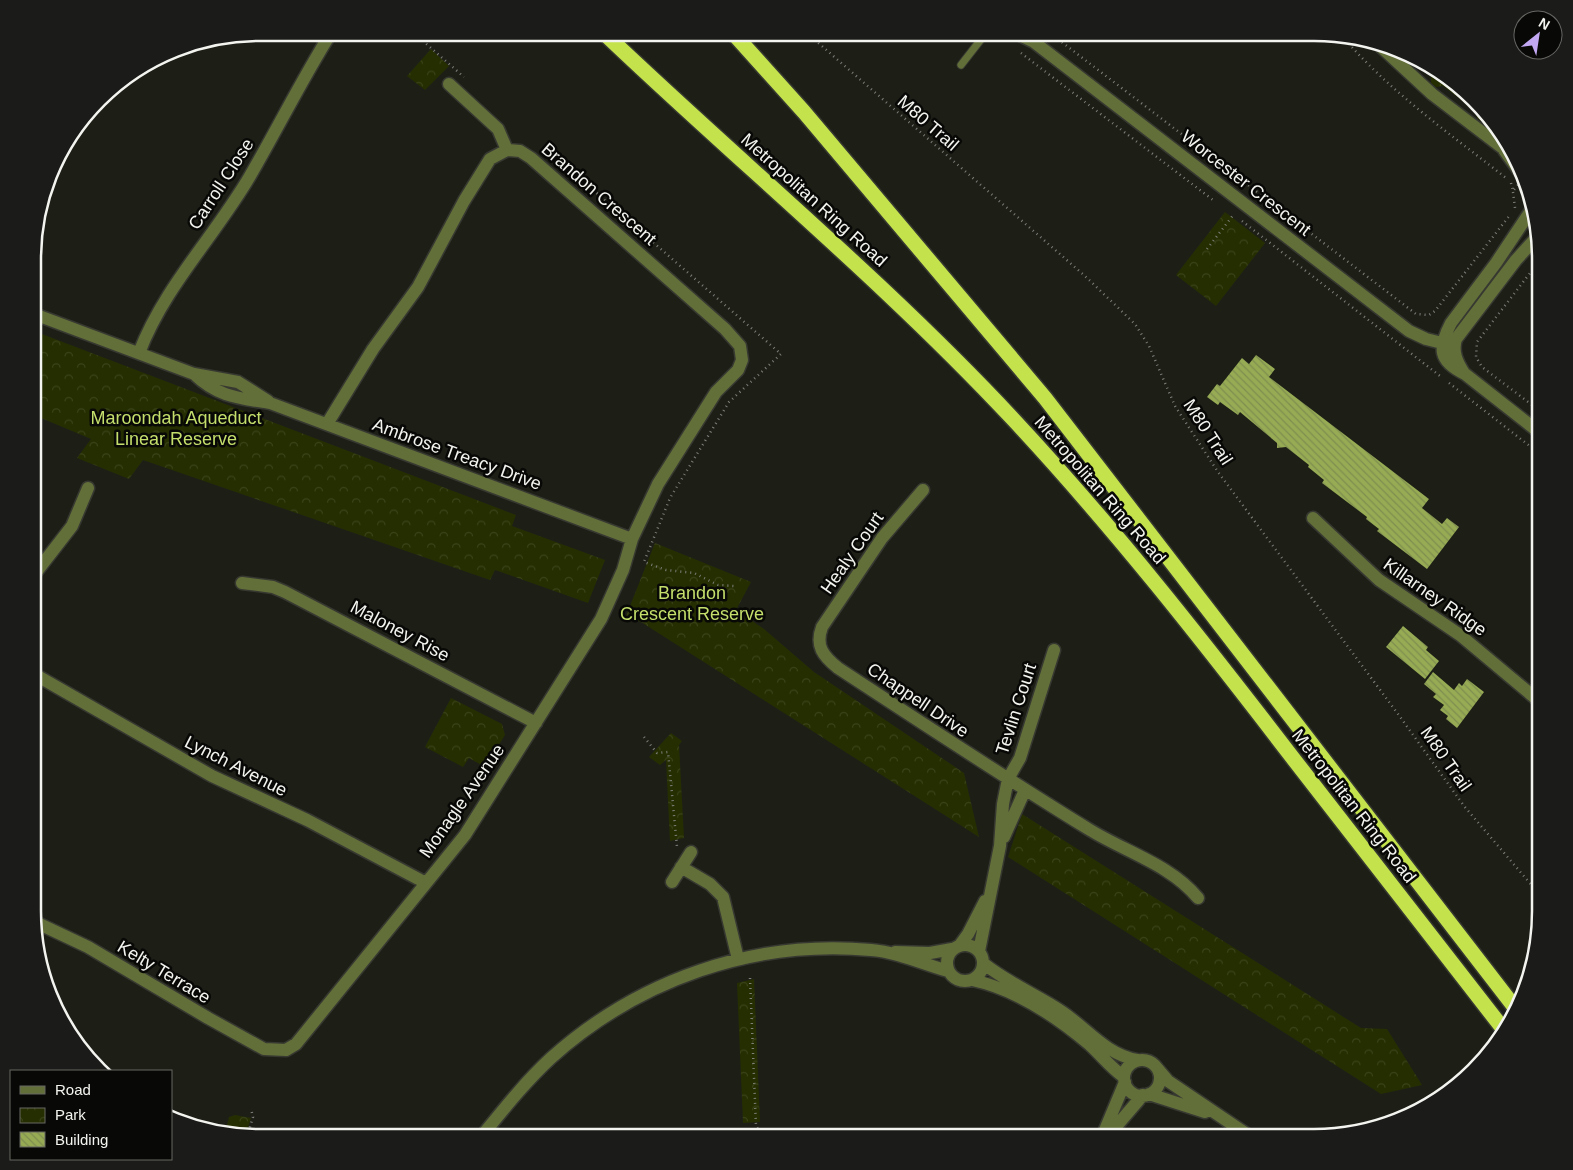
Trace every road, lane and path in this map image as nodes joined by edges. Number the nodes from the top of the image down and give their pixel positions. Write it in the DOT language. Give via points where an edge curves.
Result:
graph roads {
  1 [pos="326,41"];
  2 [pos="423,41"];
  3 [pos="612,41"];
  4 [pos="739,41"];
  5 [pos="815,41"];
  6 [pos="980,41"];
  7 [pos="1035,41"];
  8 [pos="1060,41"];
  9 [pos="1349,44"];
  10 [pos="1014,47"];
  11 [pos="1390,55"];
  12 [pos="961,65"];
  13 [pos="464,77"];
  14 [pos="449,84"];
  15 [pos="1499,144"];
  16 [pos="544,147"];
  17 [pos="507,150"];
  18 [pos="1518,184"];
  19 [pos="1218,203"];
  20 [pos="1243,203"];
  21 [pos="1514,207"];
  22 [pos="1233,215"];
  23 [pos="1528,215"];
  24 [pos="1531,244"];
  25 [pos="1207,249"];
  26 [pos="1532,270"];
  27 [pos="41,317"];
  28 [pos="1448,345"];
  29 [pos="140,353"];
  30 [pos="1532,405"];
  31 [pos="327,424"];
  32 [pos="1532,427"];
  33 [pos="1532,448"];
  34 [pos="88,488"];
  35 [pos="923,490"];
  36 [pos="1313,518"];
  37 [pos="632,539"];
  38 [pos="41,566"];
  39 [pos="242,583"];
  40 [pos="734,586"];
  41 [pos="818,641"];
  42 [pos="1054,650"];
  43 [pos="41,678"];
  44 [pos="1532,695"];
  45 [pos="536,723"];
  46 [pos="644,737"];
  47 [pos="1008,779"];
  48 [pos="1025,790"];
  49 [pos="1000,846"];
  50 [pos="691,852"];
  51 [pos="681,867"];
  52 [pos="672,882"];
  53 [pos="426,883"];
  54 [pos="1532,886"];
  55 [pos="989,894"];
  56 [pos="1198,898"];
  57 [pos="42,925"];
  58 [pos="956,947"];
  59 [pos="880,952"];
  60 [pos="981,957"];
  61 [pos="738,959"];
  62 [pos="948,971"];
  63 [pos="750,978"];
  64 [pos="972,980"];
  65 [pos="1511,1003"];
  66 [pos="1500,1025"];
  67 [pos="278,1051"];
  68 [pos="1138,1060"];
  69 [pos="1157,1068"];
  70 [pos="1124,1079"];
  71 [pos="1146,1094"];
  72 [pos="251,1109"];
  73 [pos="1218,1117"];
  74 [pos="249,1128"];
  75 [pos="488,1129"];
  76 [pos="758,1129"];
  77 [pos="1105,1129"];
  78 [pos="1115,1129"];
  79 [pos="1237,1129"];
  1 -- 29 [label="street, Carroll Close" via="250,176 179,278 153,322"];
  2 -- 13 [label="path"];
  3 -- 66 [label="highway, Metropolitan Ring Road" via="857,263 1043,452 1213,654"];
  4 -- 65 [label="highway, Metropolitan Ring Road" via="810,119 1045,398"];
  5 -- 54 [label="path, M80 Trail" via="1135,324 1149,346 1175,406 1218,472 1464,806"];
  6 -- 12 [label="lane"];
  7 -- 20 [label="street, Worcester Crescent"];
  8 -- 21 [label="path" via="1416,314 1435,312"];
  9 -- 18 [label="path" via="1382,79 1511,182 1512,192"];
  10 -- 19 [label="path"];
  11 -- 15 [label="street" via="1432,94"];
  14 -- 17 [label="street" via="498,129"];
  16 -- 40 [label="path" via="781,354 729,402 670,498 644,562 666,570 694,574 718,585"];
  17 -- 31 [label="street" via="490,159 418,287 372,349"];
  17 -- 37 [label="street, Brandon Crescent" via="520,151 531,158 725,329 740,346 742,360 738,370 706,407 658,484"];
  20 -- 22 [label="path"];
  20 -- 28 [label="street, Worcester Crescent" via="1409,331"];
  22 -- 25 [label="path"];
  22 -- 33 [label="path"];
  23 -- 28 [label="street" via="1451,323"];
  24 -- 28 [label="street"];
  26 -- 30 [label="path" via="1476,342 1475,351 1482,366"];
  27 -- 29 [label="street, Ambrose Treacy Drive"];
  28 -- 32 [label="street" via="1464,374"];
  29 -- 31 [label="street, Ambrose Treacy Drive" via="194,374 238,382 270,402"];
  31 -- 37 [label="street, Ambrose Treacy Drive"];
  34 -- 38 [label="street" via="72,526"];
  35 -- 41 [label="street, Healy Court" via="882,538 822,627"];
  36 -- 44 [label="street, Killarney Ridge" via="1369,572 1460,635"];
  37 -- 45 [label="street, Monagle Avenue" via="623,570 600,619"];
  39 -- 45 [label="street, Maloney Rise" via="285,592"];
  41 -- 47 [label="street, Chappell Drive" via="822,653 838,668"];
  42 -- 47 [label="street, Tevlin Court" via="1020,758"];
  43 -- 53 [label="street, Lynch Avenue" via="205,772 315,824"];
  45 -- 53 [label="street, Monagle Avenue" via="468,830"];
  46 -- 51 [label="path" via="658,753 668,752 674,832"];
  47 -- 48 [label="street, Chappell Drive"];
  47 -- 49 [label="street" via="1002,804"];
  48 -- 49 [label="street"];
  48 -- 56 [label="street, Chappell Drive" via="1103,838 1177,877"];
  49 -- 55 [label="street"];
  50 -- 51 [label="street"];
  51 -- 52 [label="street"];
  51 -- 61 [label="street" via="710,884 723,898"];
  53 -- 67 [label="street, Monagle Avenue" via="302,1038 292,1048"];
  55 -- 58 [label="street" via="968,934"];
  55 -- 60 [label="street"];
  57 -- 67 [label="street, Kelty Terrace" via="102,955 264,1049"];
  58 -- 59 [label="street" via="930,953"];
  58 -- 60 [label="street" via="971,945"];
  58 -- 62 [label="street" via="946,959"];
  59 -- 61 [label="street" via="784,951"];
  59 -- 62 [label="street"];
  60 -- 64 [label="street" via="980,973"];
  60 -- 68 [label="street" via="1000,977 1062,1012 1116,1054"];
  61 -- 75 [label="street" via="658,987 595,1023 534,1075"];
  62 -- 64 [label="street" via="956,979"];
  63 -- 76 [label="path"];
  64 -- 70 [label="street" via="1011,994 1039,1009 1074,1032"];
  68 -- 69 [label="street" via="1149,1061"];
  68 -- 70 [label="street" via="1128,1066"];
  69 -- 71 [label="street" via="1160,1080 1154,1090"];
  69 -- 73 [label="street" via="1168,1081"];
  70 -- 71 [label="street" via="1132,1092"];
  70 -- 77 [label="street"];
  71 -- 73 [label="street" via="1186,1104"];
  71 -- 78 [label="street"];
  72 -- 74 [label="path" via="253,1117"];
  73 -- 79 [label="street"];
}
